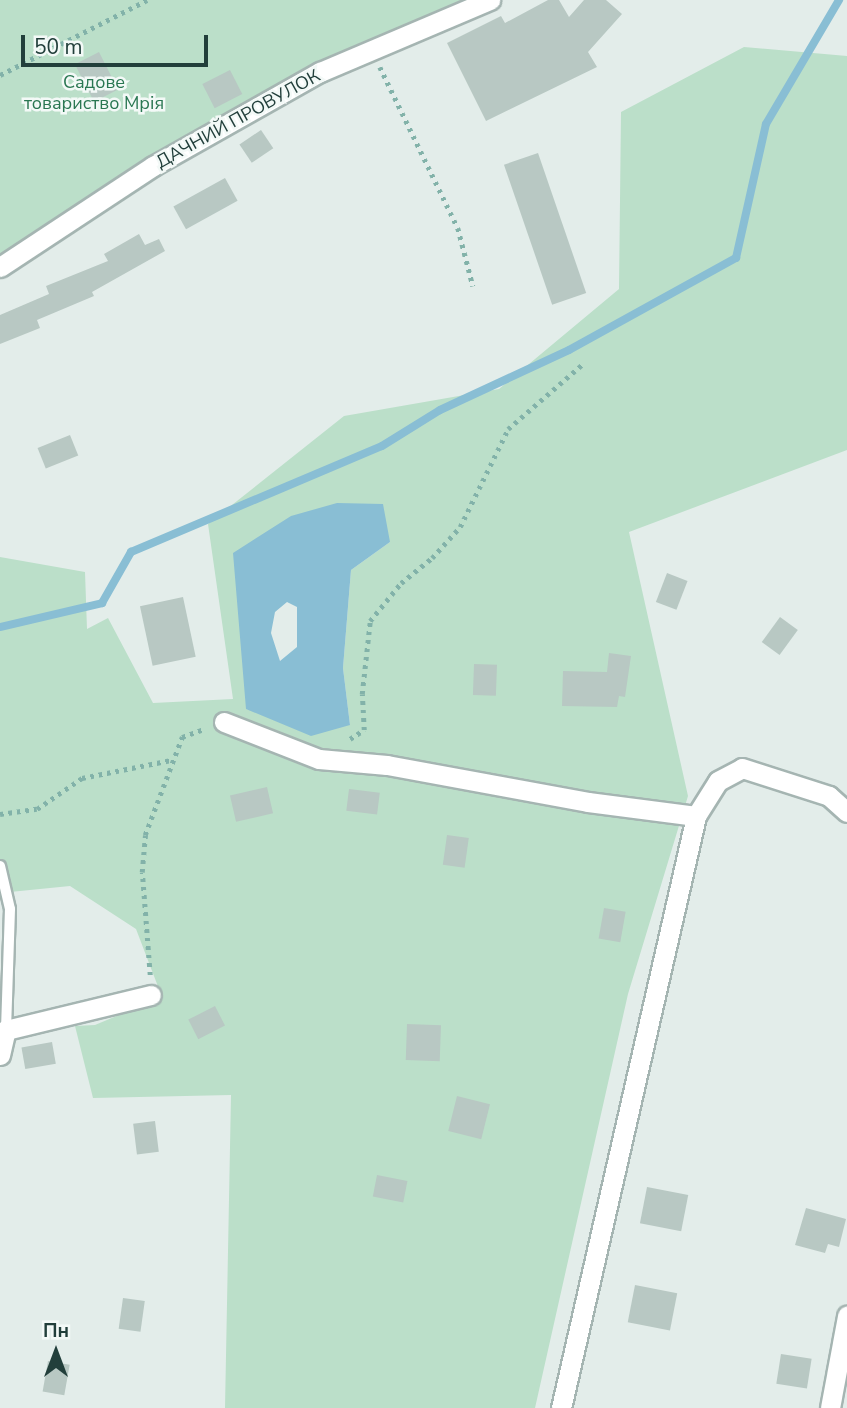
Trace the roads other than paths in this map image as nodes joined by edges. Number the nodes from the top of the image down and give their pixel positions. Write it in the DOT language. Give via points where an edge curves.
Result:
graph roads {
  1 [pos="490,0"];
  2 [pos="0,267"];
  3 [pos="225,722"];
  4 [pos="847,812"];
  5 [pos="696,816"];
  6 [pos="0,866"];
  7 [pos="151,995"];
  8 [pos="6,1030"];
  9 [pos="0,1055"];
  10 [pos="847,1316"];
  11 [pos="561,1408"];
  12 [pos="830,1408"];
  1 -- 2 [label="street, ДАЧНИЙ ПРОВУЛОК" via="320,72 153,166"];
  3 -- 5 [label="street" via="319,759 387,765 589,802"];
  4 -- 5 [label="street" via="829,796 742,768 718,781"];
  5 -- 11 [label="street"];
  6 -- 8 [label="lane" via="10,909"];
  7 -- 8 [label="street"];
  8 -- 9 [label="street"];
  10 -- 12 [label="street"];
}
